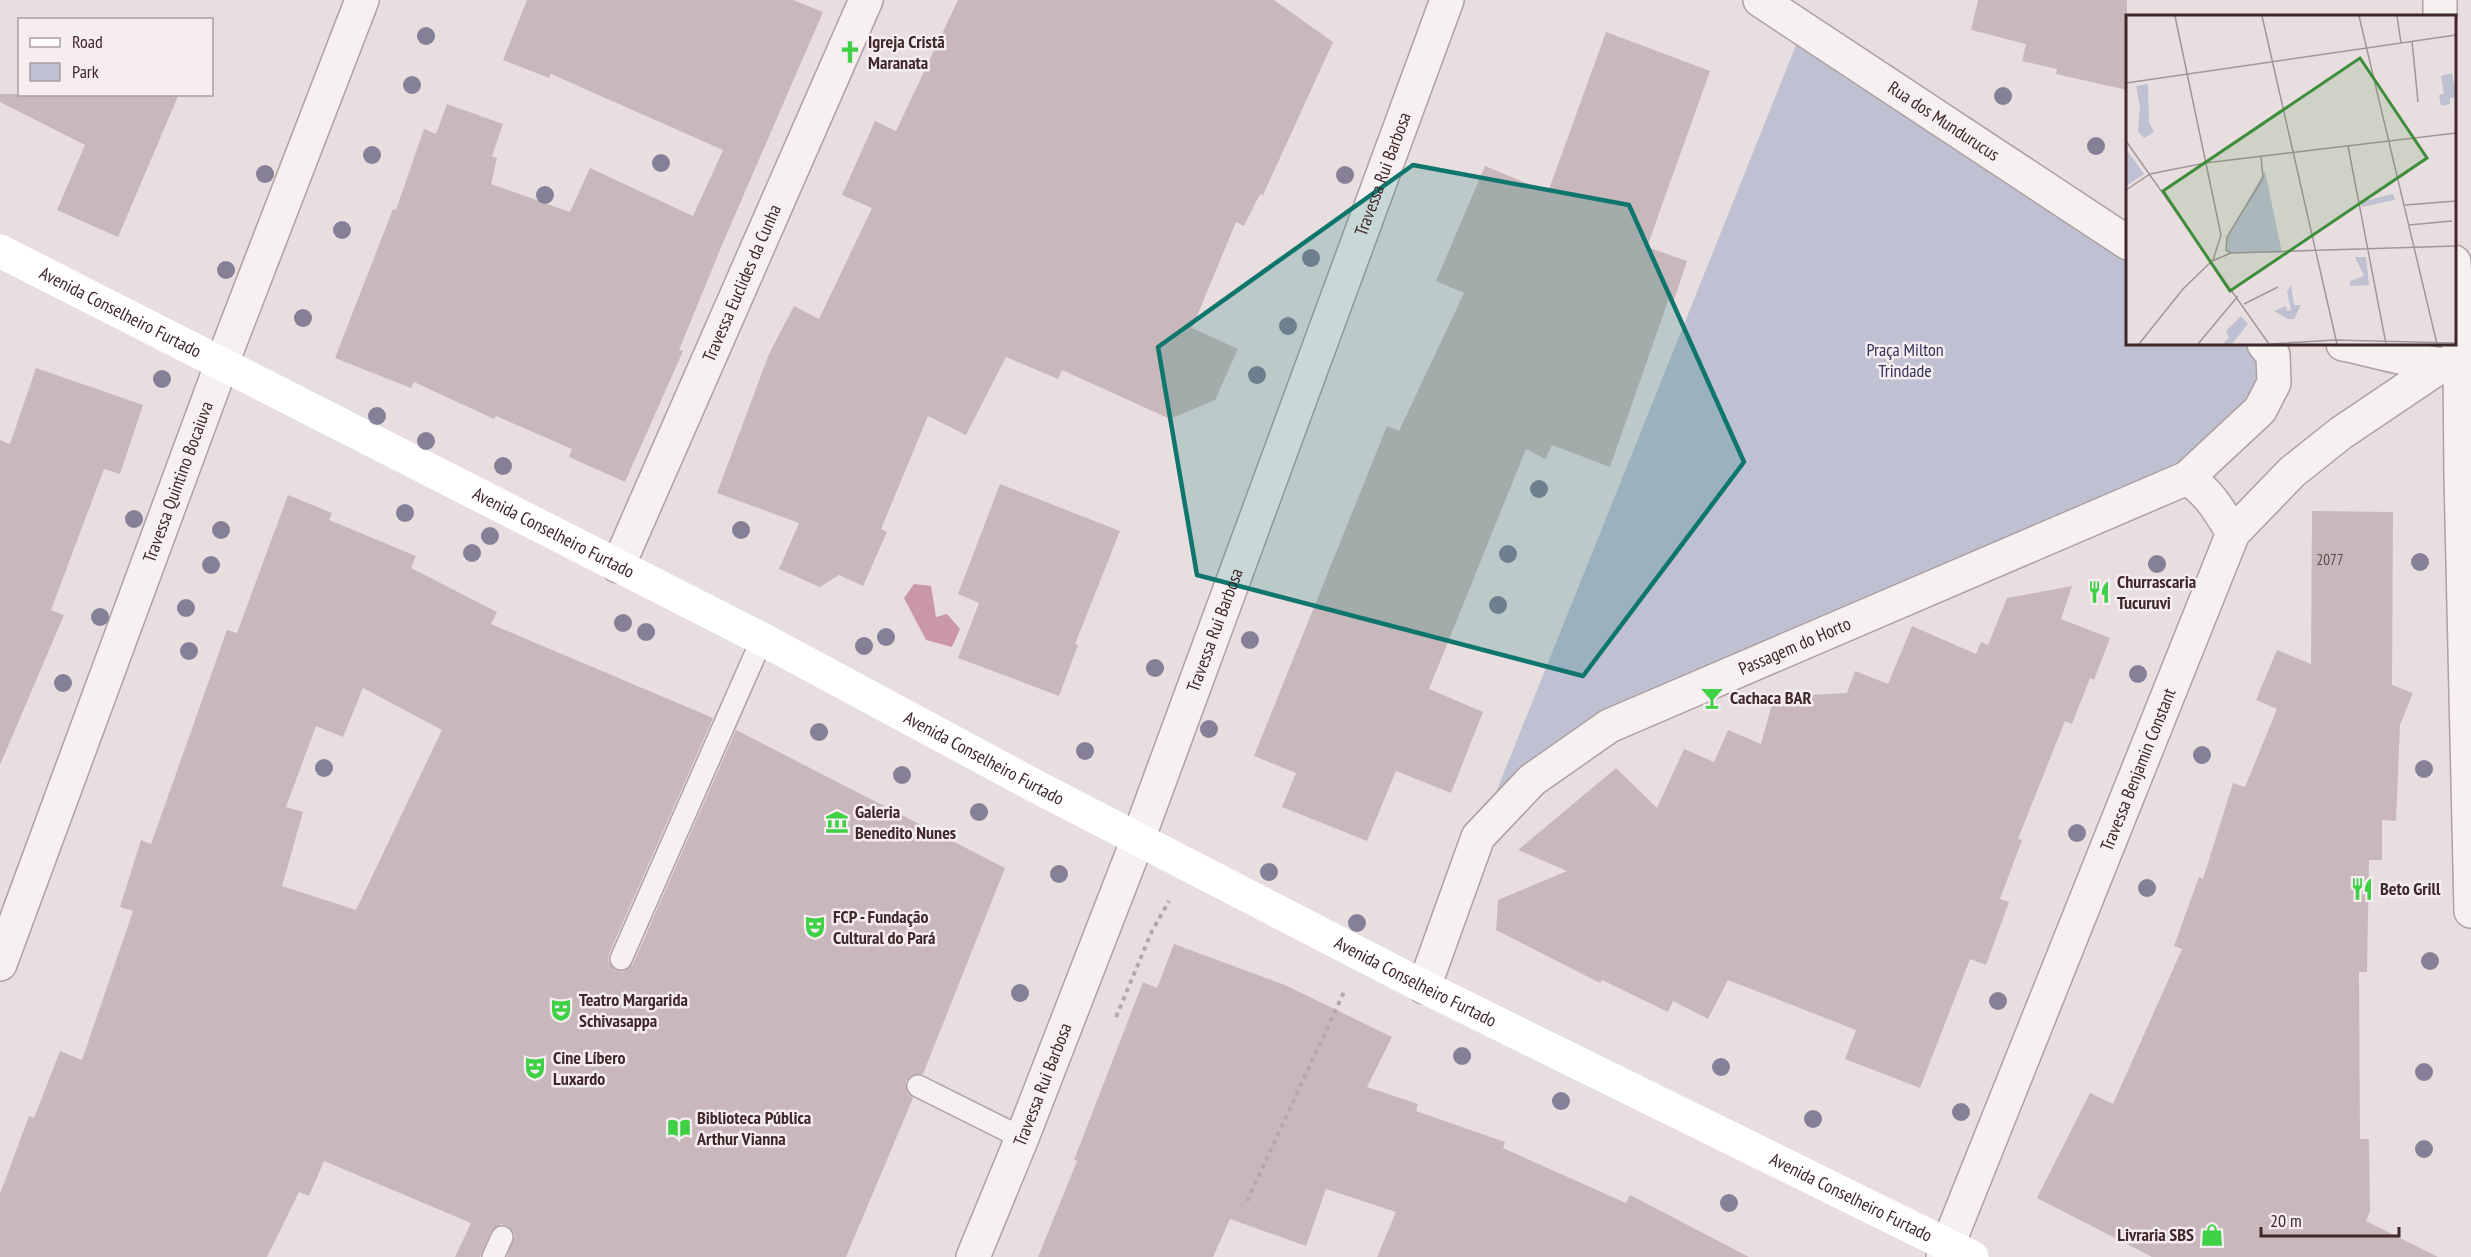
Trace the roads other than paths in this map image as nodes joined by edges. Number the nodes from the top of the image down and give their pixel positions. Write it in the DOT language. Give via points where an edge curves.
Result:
graph roads {
  1 [pos="362,0"];
  2 [pos="866,0"];
  3 [pos="1447,0"];
  4 [pos="1760,0"];
  5 [pos="2439,0"];
  6 [pos="2440,15"];
  7 [pos="2126,242"];
  8 [pos="0,251"];
  9 [pos="2456,314"];
  10 [pos="2265,345"];
  11 [pos="2348,345"];
  12 [pos="222,363"];
  13 [pos="2458,365"];
  14 [pos="2187,478"];
  15 [pos="2233,533"];
  16 [pos="618,566"];
  17 [pos="762,639"];
  18 [pos="1138,839"];
  19 [pos="2471,911"];
  20 [pos="628,952"];
  21 [pos="0,964"];
  22 [pos="1424,987"];
  23 [pos="918,1086"];
  24 [pos="1022,1138"];
  25 [pos="502,1237"];
  26 [pos="1954,1254"];
  27 [pos="493,1257"];
  28 [pos="973,1257"];
  1 -- 12 [label="street, Travessa Quintino Bocaiuva"];
  2 -- 16 [label="street, Travessa Euclides da Cunha"];
  3 -- 18 [label="street, Travessa Rui Barbosa"];
  4 -- 7 [label="street, Rua dos Mundurucus"];
  5 -- 6 [label="street"];
  8 -- 12 [label="main road, Avenida Conselheiro Furtado"];
  9 -- 13 [label="street"];
  10 -- 14 [label="street, Passagem do Horto" via="2273,355 2274,383 2260,410"];
  11 -- 13 [label="street"];
  12 -- 16 [label="main road, Avenida Conselheiro Furtado"];
  12 -- 21 [label="street, Travessa Quintino Bocaiuva"];
  13 -- 15 [label="street, Travessa Benjamin Constant" via="2341,433 2292,472"];
  13 -- 19 [label="street"];
  14 -- 15 [label="street" via="2213,500"];
  14 -- 22 [label="street, Passagem do Horto" via="1609,726 1532,780 1478,837"];
  15 -- 26 [label="street, Travessa Benjamin Constant"];
  16 -- 17 [label="main road, Avenida Conselheiro Furtado"];
  17 -- 18 [label="main road, Avenida Conselheiro Furtado"];
  17 -- 20 [label="lane"];
  18 -- 22 [label="main road, Avenida Conselheiro Furtado"];
  18 -- 24 [label="street, Travessa Rui Barbosa"];
  22 -- 26 [label="main road, Avenida Conselheiro Furtado"];
  23 -- 24 [label="lane"];
  24 -- 28 [label="street, Travessa Rui Barbosa"];
  25 -- 27 [label="lane"];
}
